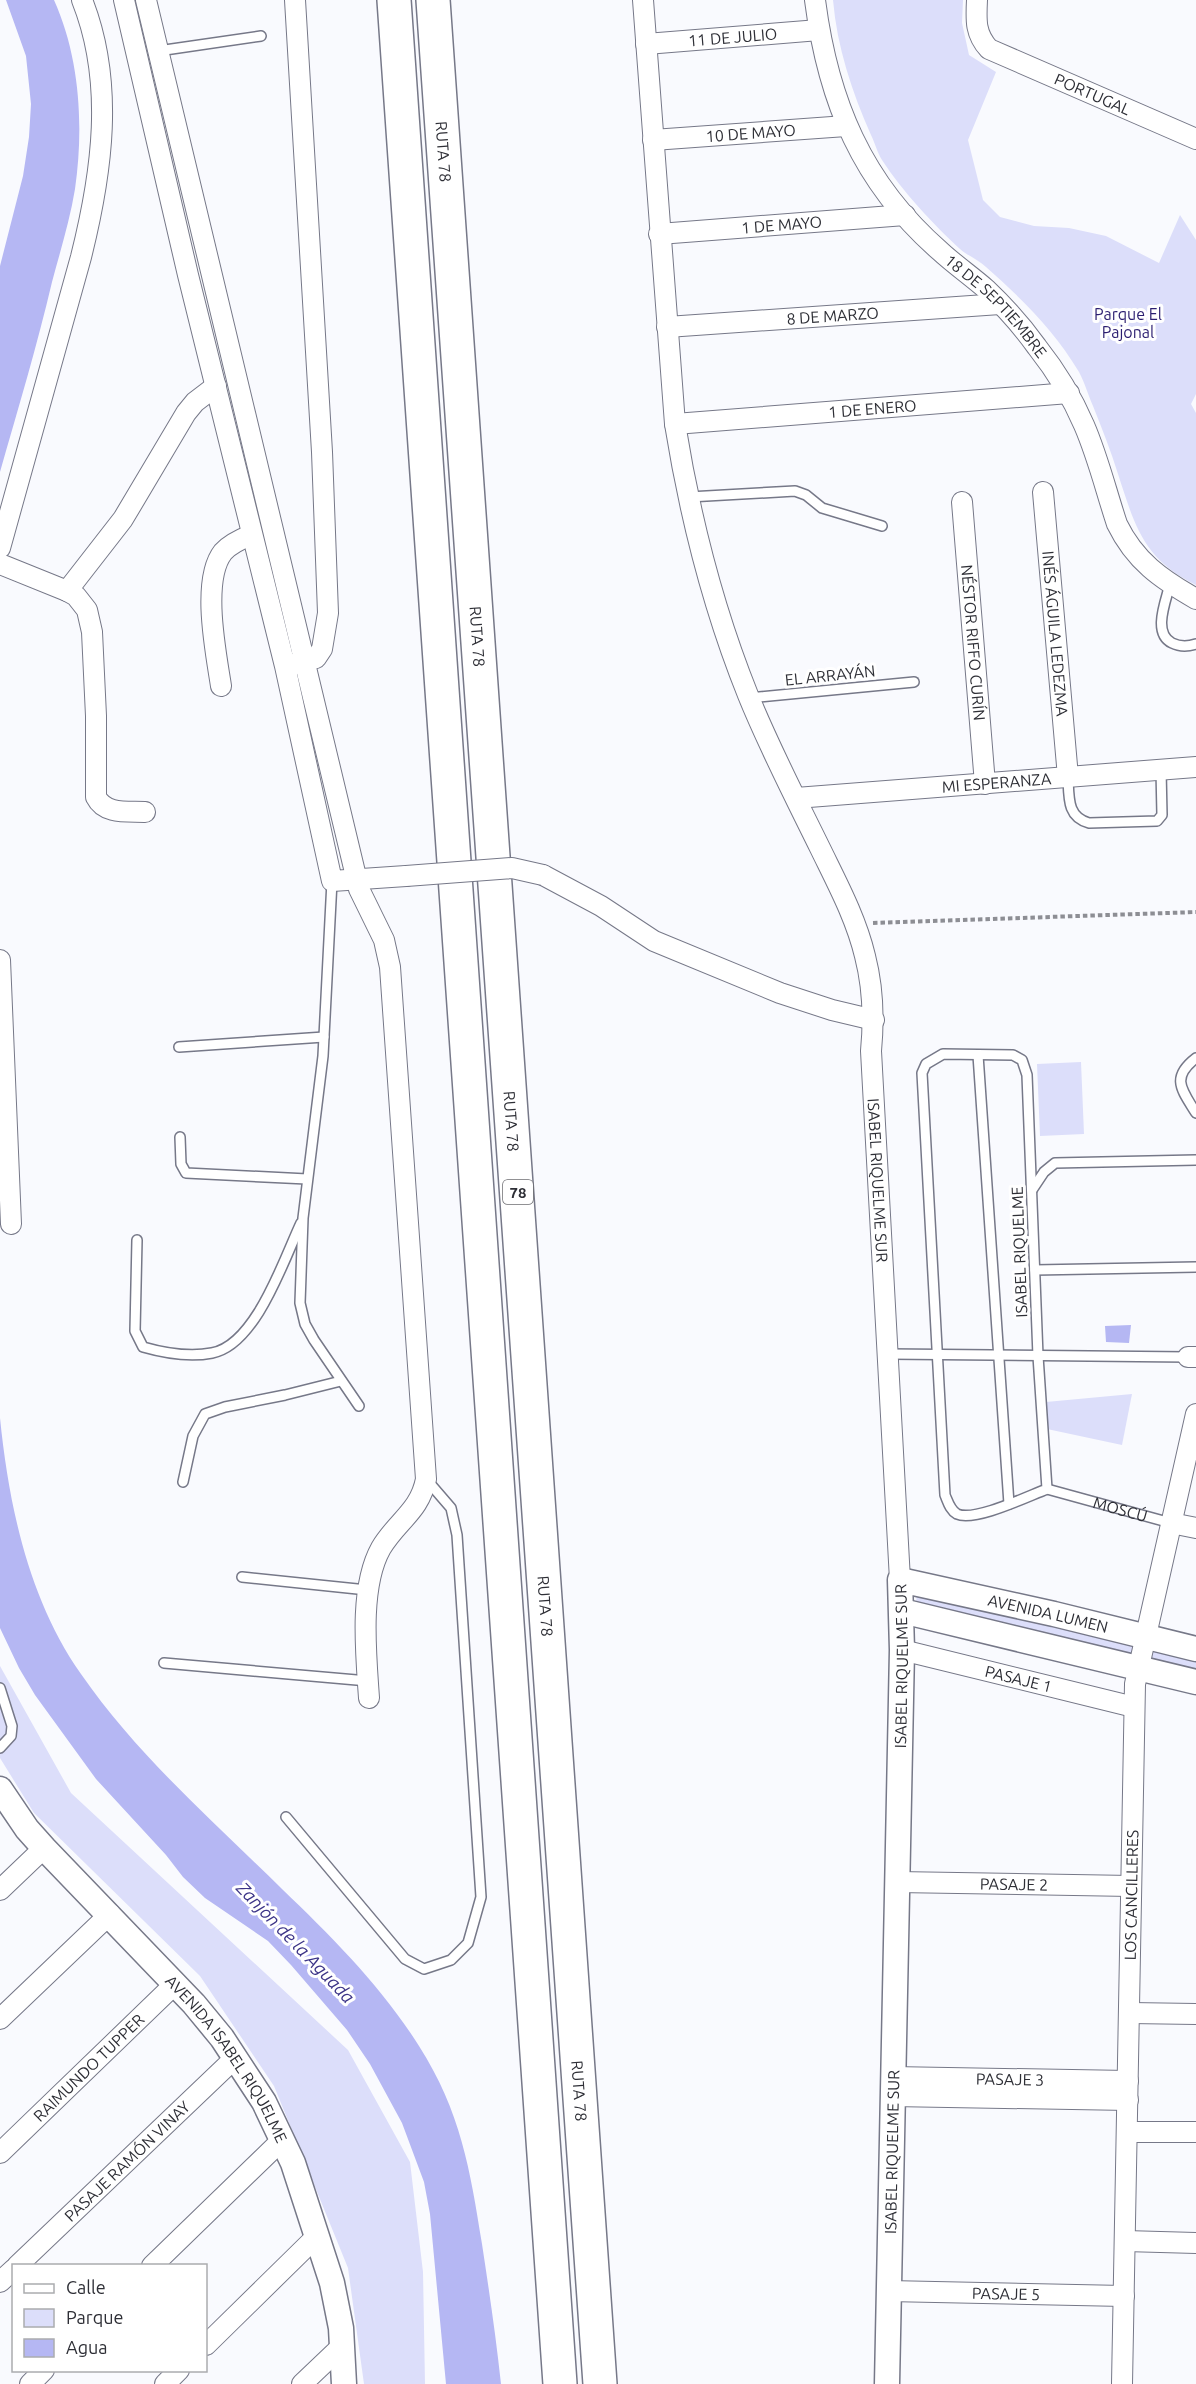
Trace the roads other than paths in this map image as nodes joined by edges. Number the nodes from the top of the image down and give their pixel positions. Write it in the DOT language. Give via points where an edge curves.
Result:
graph roads {
  1 [pos="82,0"];
  2 [pos="124,0"];
  3 [pos="146,0"];
  4 [pos="295,0"];
  5 [pos="393,0"];
  6 [pos="433,0"];
  7 [pos="643,0"];
  8 [pos="815,0"];
  9 [pos="977,0"];
  10 [pos="819,30"];
  11 [pos="261,36"];
  12 [pos="646,44"];
  13 [pos="160,58"];
  14 [pos="142,72"];
  15 [pos="846,126"];
  16 [pos="1196,139"];
  17 [pos="653,140"];
  18 [pos="905,215"];
  19 [pos="659,234"];
  20 [pos="210,267"];
  21 [pos="188,275"];
  22 [pos="1000,304"];
  23 [pos="667,327"];
  24 [pos="231,356"];
  25 [pos="210,362"];
  26 [pos="216,386"];
  27 [pos="1069,393"];
  28 [pos="675,424"];
  29 [pos="253,453"];
  30 [pos="234,459"];
  31 [pos="1043,492"];
  32 [pos="689,497"];
  33 [pos="962,502"];
  34 [pos="882,526"];
  35 [pos="251,535"];
  36 [pos="0,548"];
  37 [pos="0,564"];
  38 [pos="1170,584"];
  39 [pos="67,591"];
  40 [pos="1196,599"];
  41 [pos="1196,644"];
  42 [pos="294,664"];
  43 [pos="914,681"];
  44 [pos="221,686"];
  45 [pos="749,698"];
  46 [pos="1196,767"];
  47 [pos="1161,770"];
  48 [pos="1068,777"];
  49 [pos="985,784"];
  50 [pos="796,798"];
  51 [pos="146,812"];
  52 [pos="356,879"];
  53 [pos="332,882"];
  54 [pos="0,960"];
  55 [pos="874,1020"];
  56 [pos="324,1037"];
  57 [pos="179,1047"];
  58 [pos="978,1054"];
  59 [pos="1196,1058"];
  60 [pos="1196,1113"];
  61 [pos="180,1137"];
  62 [pos="1196,1160"];
  63 [pos="307,1179"];
  64 [pos="1032,1190"];
  65 [pos="303,1218"];
  66 [pos="10,1224"];
  67 [pos="137,1240"];
  68 [pos="1196,1267"];
  69 [pos="1035,1270"];
  70 [pos="936,1353"];
  71 [pos="889,1354"];
  72 [pos="997,1354"];
  73 [pos="1038,1356"];
  74 [pos="1192,1357"];
  75 [pos="342,1381"];
  76 [pos="359,1406"];
  77 [pos="1196,1414"];
  78 [pos="426,1479"];
  79 [pos="183,1482"];
  80 [pos="1047,1489"];
  81 [pos="1009,1504"];
  82 [pos="1171,1523"];
  83 [pos="1196,1528"];
  84 [pos="242,1577"];
  85 [pos="900,1580"];
  86 [pos="367,1590"];
  87 [pos="902,1611"];
  88 [pos="1144,1638"];
  89 [pos="1196,1649"];
  90 [pos="902,1650"];
  91 [pos="164,1663"];
  92 [pos="1138,1668"];
  93 [pos="1196,1682"];
  94 [pos="0,1688"];
  95 [pos="368,1690"];
  96 [pos="1134,1707"];
  97 [pos="0,1748"];
  98 [pos="0,1789"];
  99 [pos="286,1817"];
  100 [pos="44,1848"];
  101 [pos="897,1882"];
  102 [pos="1131,1886"];
  103 [pos="0,1890"];
  104 [pos="110,1914"];
  105 [pos="176,1983"];
  106 [pos="1130,2013"];
  107 [pos="1196,2014"];
  108 [pos="0,2019"];
  109 [pos="235,2058"];
  110 [pos="892,2086"];
  111 [pos="1128,2091"];
  112 [pos="1127,2132"];
  113 [pos="1196,2132"];
  114 [pos="283,2139"];
  115 [pos="0,2152"];
  116 [pos="317,2236"];
  117 [pos="1125,2241"];
  118 [pos="1196,2243"];
  119 [pos="18,2264"];
  120 [pos="153,2264"];
  121 [pos="12,2271"];
  122 [pos="0,2282"];
  123 [pos="888,2291"];
  124 [pos="1124,2296"];
  125 [pos="207,2343"];
  126 [pos="343,2345"];
  127 [pos="42,2372"];
  128 [pos="177,2372"];
  129 [pos="30,2384"];
  130 [pos="165,2384"];
  131 [pos="302,2384"];
  132 [pos="344,2384"];
  133 [pos="560,2384"];
  134 [pos="600,2384"];
  135 [pos="887,2384"];
  136 [pos="1122,2384"];
  1 -- 36 [label="street" via="98,59 103,104 93,208"];
  2 -- 14 [label="street"];
  3 -- 13 [label="street"];
  4 -- 42 [label="street" via="328,613 322,649 316,658"];
  5 -- 133 [label="highway"];
  6 -- 134 [label="highway, RUTA 78 / 78"];
  7 -- 12 [label="street, ISABEL RIQUELME SUR"];
  8 -- 10 [label="street, 18 DE SEPTIEMBRE"];
  9 -- 16 [label="street, PORTUGAL" via="976,24 989,49"];
  10 -- 12 [label="street, 11 DE JULIO"];
  10 -- 15 [label="street, 18 DE SEPTIEMBRE"];
  11 -- 13 [label="lane"];
  12 -- 17 [label="street, ISABEL RIQUELME SUR"];
  13 -- 14 [label="street"];
  13 -- 20 [label="street"];
  14 -- 21 [label="street"];
  15 -- 17 [label="street, 10 DE MAYO"];
  15 -- 18 [label="street, 18 DE SEPTIEMBRE" via="871,170"];
  17 -- 19 [label="street, ISABEL RIQUELME SUR"];
  18 -- 19 [label="street, 1 DE MAYO"];
  18 -- 22 [label="street, 18 DE SEPTIEMBRE" via="939,251"];
  19 -- 23 [label="street, ISABEL RIQUELME SUR"];
  20 -- 21 [label="street"];
  20 -- 24 [label="street"];
  21 -- 25 [label="street"];
  22 -- 23 [label="street, 8 DE MARZO"];
  22 -- 27 [label="street, 18 DE SEPTIEMBRE" via="1038,347"];
  23 -- 28 [label="street, ISABEL RIQUELME SUR"];
  24 -- 25 [label="street"];
  24 -- 29 [label="street"];
  25 -- 26 [label="street"];
  26 -- 30 [label="street"];
  26 -- 39 [label="street" via="186,413 123,519"];
  27 -- 28 [label="street, 1 DE ENERO"];
  27 -- 38 [label="street, 18 DE SEPTIEMBRE" via="1123,537 1140,561"];
  28 -- 32 [label="street, ISABEL RIQUELME SUR"];
  29 -- 30 [label="street"];
  29 -- 42 [label="street"];
  30 -- 35 [label="street"];
  31 -- 48 [label="street, INÉS ÁGUILA LEDEZMA"];
  32 -- 34 [label="lane" via="795,491 822,507"];
  32 -- 45 [label="street, ISABEL RIQUELME SUR" via="707,576"];
  33 -- 49 [label="street, NÉSTOR RIFFO CURÍN"];
  35 -- 42 [label="street"];
  35 -- 44 [label="street" via="224,550 213,577"];
  37 -- 39 [label="street"];
  38 -- 40 [label="street, 18 DE SEPTIEMBRE"];
  38 -- 41 [label="lane" via="1162,628 1168,641 1179,646"];
  39 -- 51 [label="street" via="87,610 92,632 96,797 107,809"];
  42 -- 52 [label="street"];
  42 -- 53 [label="street"];
  43 -- 45 [label="lane, EL ARRAYÁN"];
  45 -- 50 [label="street, ISABEL RIQUELME SUR"];
  46 -- 47 [label="street, MI ESPERANZA"];
  47 -- 48 [label="street, MI ESPERANZA"];
  47 -- 48 [label="lane" via="1162,815 1157,821 1080,821 1070,806"];
  48 -- 49 [label="street, MI ESPERANZA"];
  49 -- 50 [label="street, MI ESPERANZA"];
  50 -- 55 [label="street, ISABEL RIQUELME SUR" via="855,924"];
  52 -- 53 [label="street"];
  52 -- 55 [label="street, bridge" via="512,868 543,874 654,941 780,993"];
  52 -- 78 [label="street" via="362,900 384,940 390,967"];
  53 -- 56 [label="lane"];
  54 -- 66 [label="street"];
  55 -- 71 [label="street, ISABEL RIQUELME SUR" via="871,1051"];
  56 -- 57 [label="lane"];
  56 -- 63 [label="lane"];
  58 -- 64 [label="lane, ISABEL RIQUELME" via="1013,1054 1022,1060 1028,1075"];
  58 -- 70 [label="lane" via="943,1054 926,1064 922,1073"];
  58 -- 72 [label="lane"];
  59 -- 60 [label="lane" via="1180,1077 1181,1088"];
  61 -- 63 [label="lane" via="181,1164 186,1173"];
  62 -- 64 [label="lane" via="1055,1163"];
  63 -- 65 [label="lane"];
  64 -- 69 [label="lane, ISABEL RIQUELME"];
  65 -- 67 [label="lane" via="258,1317 238,1339 214,1353 159,1352 143,1347 135,1331"];
  65 -- 75 [label="lane" via="300,1303 305,1324"];
  68 -- 69 [label="lane"];
  69 -- 73 [label="lane, ISABEL RIQUELME"];
  70 -- 71 [label="lane"];
  70 -- 72 [label="lane"];
  70 -- 81 [label="lane" via="945,1495 950,1507 965,1516"];
  71 -- 85 [label="street, ISABEL RIQUELME SUR"];
  72 -- 73 [label="lane"];
  72 -- 81 [label="lane"];
  73 -- 74 [label="lane"];
  73 -- 80 [label="lane, ISABEL RIQUELME"];
  75 -- 76 [label="lane"];
  75 -- 79 [label="lane" via="205,1414 193,1436"];
  77 -- 82 [label="street, LOS CANCILLERES"];
  78 -- 86 [label="street" via="416,1505 381,1548"];
  78 -- 99 [label="lane" via="451,1508 457,1534 481,1897 468,1943 451,1960 424,1969 405,1959"];
  80 -- 81 [label="lane"];
  80 -- 82 [label="lane, MOSCÚ"];
  82 -- 83 [label="street, MOSCÚ"];
  82 -- 88 [label="street, LOS CANCILLERES"];
  84 -- 86 [label="lane"];
  85 -- 87 [label="street, ISABEL RIQUELME SUR"];
  85 -- 88 [label="street, AVENIDA LUMEN"];
  86 -- 95 [label="street"];
  87 -- 90 [label="street, ISABEL RIQUELME SUR"];
  87 -- 92 [label="street, AVENIDA LUMEN"];
  88 -- 89 [label="street, AVENIDA LUMEN"];
  88 -- 92 [label="street, LOS CANCILLERES"];
  90 -- 96 [label="street, PASAJE 1"];
  90 -- 101 [label="street, ISABEL RIQUELME SUR"];
  91 -- 95 [label="lane"];
  92 -- 93 [label="street, AVENIDA LUMEN"];
  92 -- 96 [label="street, LOS CANCILLERES"];
  94 -- 97 [label="lane" via="12,1726 11,1736"];
  96 -- 102 [label="street, LOS CANCILLERES"];
  98 -- 100 [label="street, AVENIDA ISABEL RIQUELME"];
  100 -- 103 [label="street"];
  100 -- 104 [label="street, AVENIDA ISABEL RIQUELME"];
  101 -- 102 [label="street, PASAJE 2"];
  101 -- 110 [label="street, ISABEL RIQUELME SUR"];
  102 -- 106 [label="street, LOS CANCILLERES"];
  104 -- 105 [label="street, AVENIDA ISABEL RIQUELME"];
  104 -- 108 [label="street"];
  105 -- 109 [label="street, AVENIDA ISABEL RIQUELME"];
  105 -- 115 [label="street, RAIMUNDO TUPPER"];
  106 -- 107 [label="street"];
  106 -- 111 [label="street, LOS CANCILLERES"];
  109 -- 114 [label="street, AVENIDA ISABEL RIQUELME"];
  109 -- 119 [label="street, PASAJE RAMÓN VINAY"];
  110 -- 111 [label="street"];
  110 -- 123 [label="street, ISABEL RIQUELME SUR"];
  111 -- 112 [label="street, LOS CANCILLERES"];
  112 -- 113 [label="street"];
  112 -- 117 [label="street, LOS CANCILLERES"];
  114 -- 116 [label="street, AVENIDA ISABEL RIQUELME"];
  114 -- 120 [label="street"];
  116 -- 125 [label="street"];
  116 -- 126 [label="street, AVENIDA ISABEL RIQUELME" via="339,2310"];
  117 -- 118 [label="street"];
  117 -- 124 [label="street, LOS CANCILLERES"];
  121 -- 122 [label="street"];
  123 -- 124 [label="street, PASAJE 5"];
  123 -- 135 [label="street, ISABEL RIQUELME SUR"];
  124 -- 136 [label="street, LOS CANCILLERES"];
  126 -- 131 [label="street"];
  126 -- 132 [label="street, AVENIDA ISABEL RIQUELME"];
  127 -- 129 [label="street"];
  128 -- 130 [label="street"];
}
